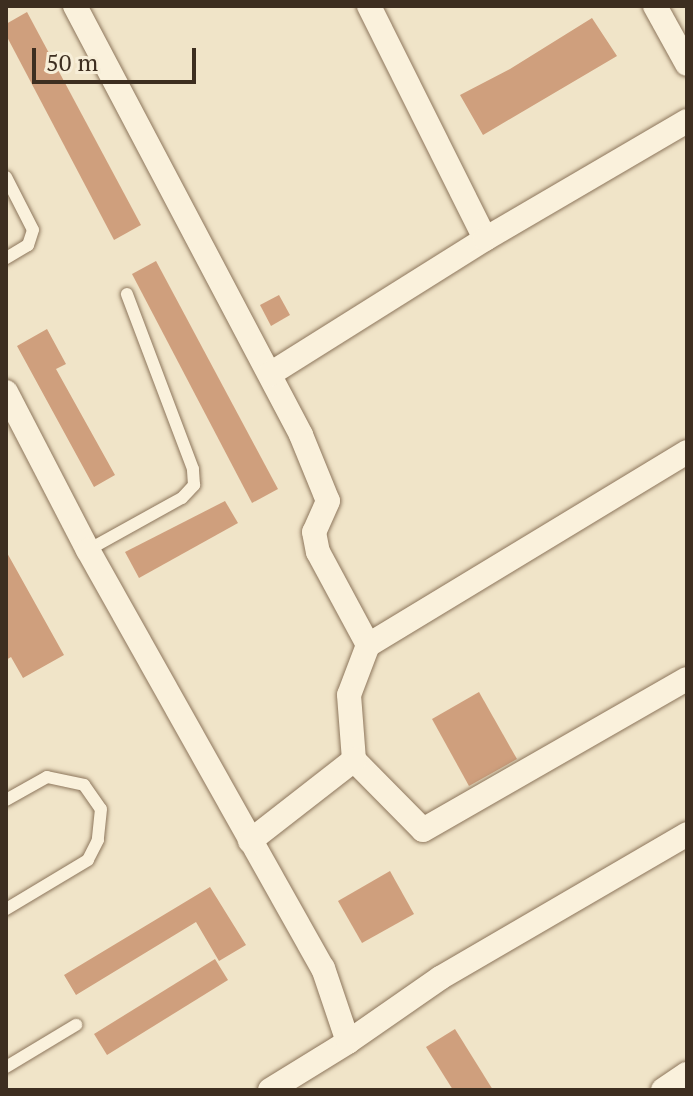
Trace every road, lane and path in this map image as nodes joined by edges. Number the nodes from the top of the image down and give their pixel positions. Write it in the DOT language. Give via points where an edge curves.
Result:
graph roads {
  1 [pos="75,6"];
  2 [pos="369,6"];
  3 [pos="655,6"];
  4 [pos="687,64"];
  5 [pos="687,121"];
  6 [pos="6,177"];
  7 [pos="485,239"];
  8 [pos="6,258"];
  9 [pos="127,294"];
  10 [pos="270,374"];
  11 [pos="6,392"];
  12 [pos="687,452"];
  13 [pos="88,550"];
  14 [pos="368,645"];
  15 [pos="687,679"];
  16 [pos="354,760"];
  17 [pos="6,800"];
  18 [pos="687,834"];
  19 [pos="250,841"];
  20 [pos="6,909"];
  21 [pos="76,1025"];
  22 [pos="348,1042"];
  23 [pos="6,1067"];
  24 [pos="687,1074"];
  25 [pos="270,1090"];
  26 [pos="663,1090"];
  1 -- 10 [label="street"];
  2 -- 7 [label="street"];
  3 -- 4 [label="street"];
  5 -- 7 [label="street"];
  6 -- 8 [label="lane" via="33,230 28,245"];
  7 -- 10 [label="street"];
  9 -- 13 [label="lane" via="193,469 194,485 182,498"];
  10 -- 14 [label="street" via="328,501 314,532 318,552"];
  11 -- 13 [label="street"];
  12 -- 14 [label="street"];
  13 -- 19 [label="street"];
  14 -- 16 [label="street" via="349,695"];
  15 -- 16 [label="street" via="423,830"];
  16 -- 19 [label="street"];
  17 -- 20 [label="lane" via="47,777 84,785 101,809 98,840 88,860"];
  18 -- 22 [label="street" via="440,978"];
  19 -- 22 [label="street" via="323,968"];
  21 -- 23 [label="lane"];
  22 -- 25 [label="street"];
  24 -- 26 [label="street"];
}
